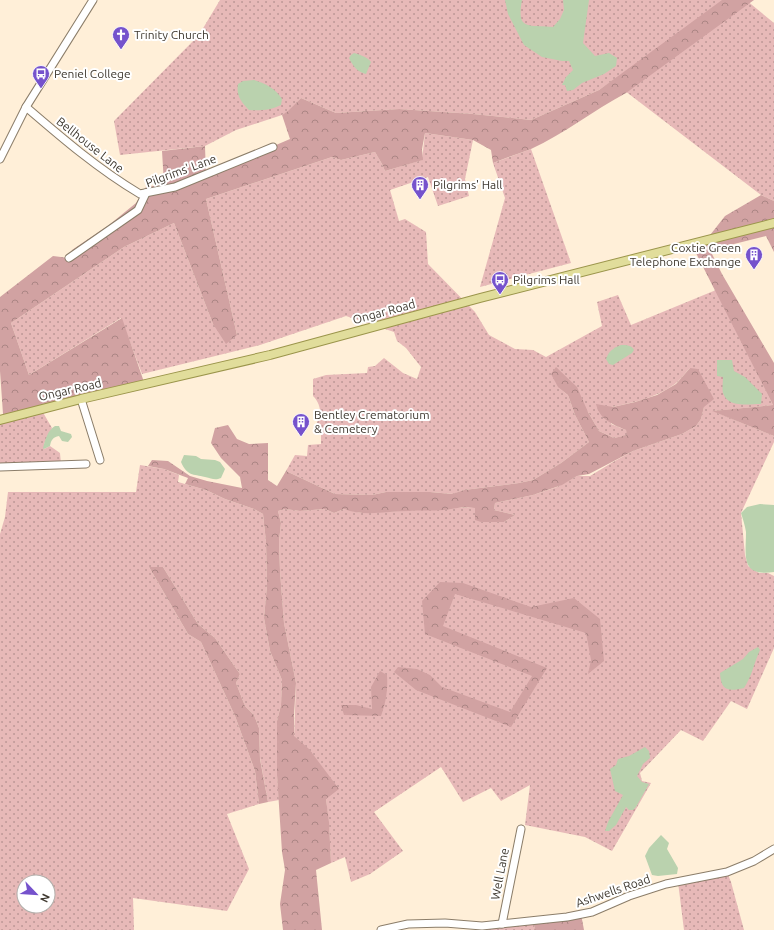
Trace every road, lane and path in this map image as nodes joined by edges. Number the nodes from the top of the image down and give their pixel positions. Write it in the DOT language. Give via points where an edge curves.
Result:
graph roads {
  1 [pos="93,0"];
  2 [pos="26,107"];
  3 [pos="273,147"];
  4 [pos="0,159"];
  5 [pos="146,193"];
  6 [pos="774,223"];
  7 [pos="69,258"];
  8 [pos="81,399"];
  9 [pos="0,420"];
  10 [pos="100,460"];
  11 [pos="86,464"];
  12 [pos="0,467"];
  13 [pos="521,829"];
  14 [pos="774,849"];
  15 [pos="502,924"];
  16 [pos="381,930"];
  1 -- 2 [label="street"];
  2 -- 4 [label="street"];
  2 -- 5 [label="street, Bellhouse Lane" via="116,180 140,194"];
  3 -- 5 [label="street, Pilgrims' Lane" via="175,187"];
  5 -- 7 [label="street, Pilgrims' Lane" via="138,210"];
  6 -- 8 [label="main road, Ongar Road" via="270,355"];
  8 -- 9 [label="main road, Ongar Road"];
  8 -- 10 [label="street"];
  11 -- 12 [label="street"];
  13 -- 15 [label="street, Well Lane"];
  14 -- 15 [label="street, Ashwells Road" via="727,872 666,884 592,912"];
  15 -- 16 [label="street, Ashwells Road" via="408,924"];
}
